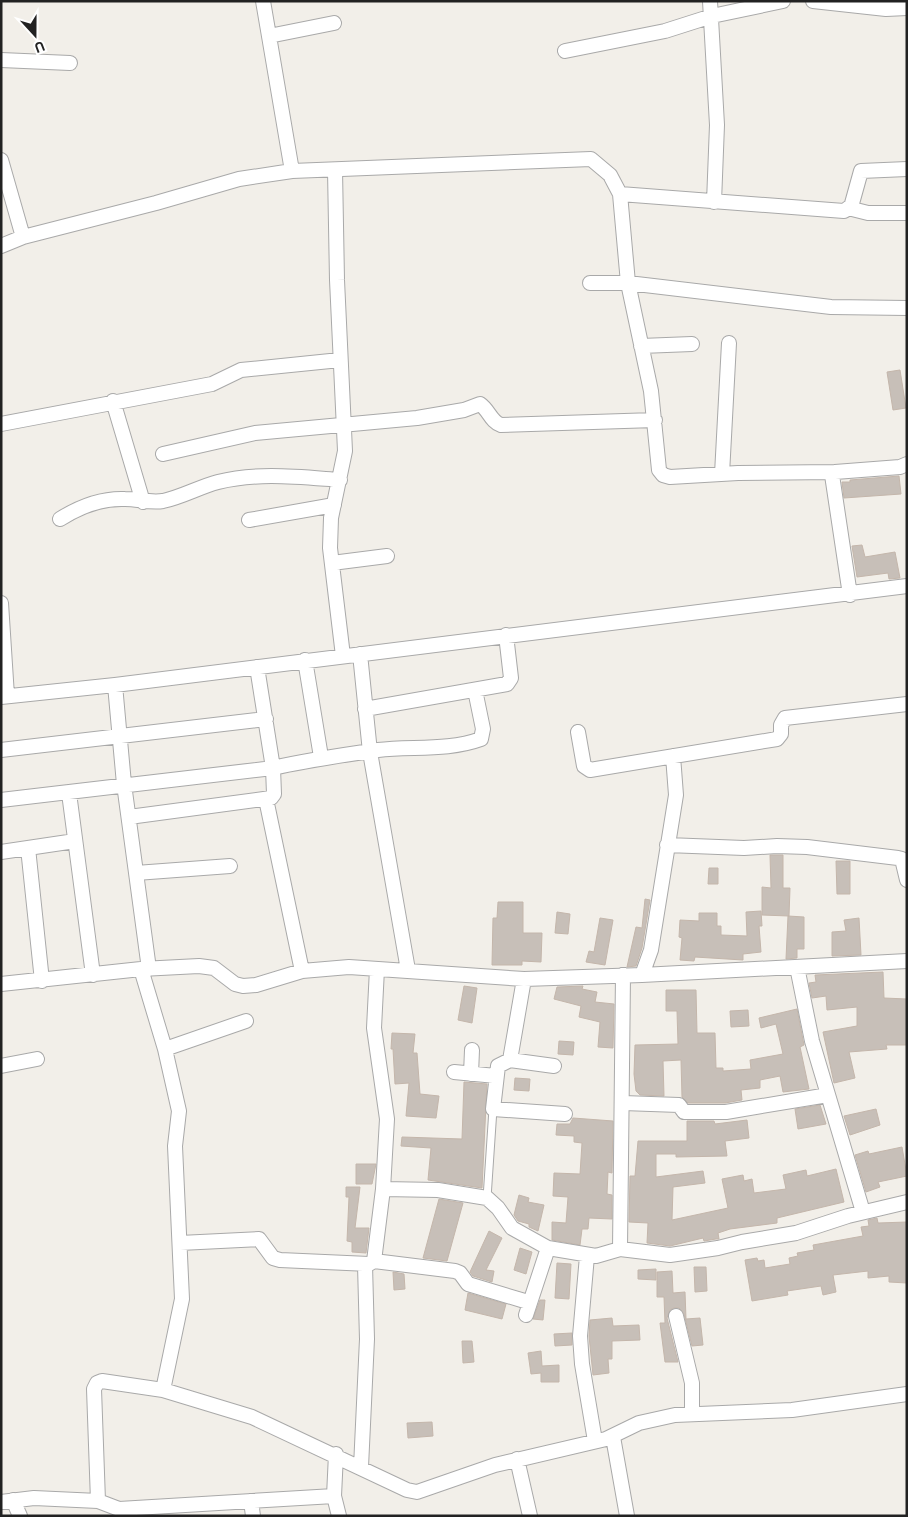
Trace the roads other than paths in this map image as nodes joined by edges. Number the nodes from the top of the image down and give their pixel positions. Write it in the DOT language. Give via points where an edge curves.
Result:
graph roads {
  1 [pos="263,1"];
  2 [pos="710,1"];
  3 [pos="783,1"];
  4 [pos="813,1"];
  5 [pos="907,8"];
  6 [pos="712,16"];
  7 [pos="334,23"];
  8 [pos="269,36"];
  9 [pos="565,51"];
  10 [pos="1,60"];
  11 [pos="70,63"];
  12 [pos="1,160"];
  13 [pos="907,169"];
  14 [pos="335,170"];
  15 [pos="292,172"];
  16 [pos="620,194"];
  17 [pos="714,202"];
  18 [pos="848,208"];
  19 [pos="907,213"];
  20 [pos="24,237"];
  21 [pos="1,246"];
  22 [pos="590,283"];
  23 [pos="628,284"];
  24 [pos="907,308"];
  25 [pos="729,343"];
  26 [pos="692,344"];
  27 [pos="641,346"];
  28 [pos="340,360"];
  29 [pos="113,401"];
  30 [pos="655,420"];
  31 [pos="1,424"];
  32 [pos="344,424"];
  33 [pos="163,454"];
  34 [pos="907,464"];
  35 [pos="835,472"];
  36 [pos="722,474"];
  37 [pos="340,480"];
  38 [pos="143,502"];
  39 [pos="334,505"];
  40 [pos="60,519"];
  41 [pos="249,520"];
  42 [pos="387,556"];
  43 [pos="332,563"];
  44 [pos="907,586"];
  45 [pos="850,595"];
  46 [pos="1,603"];
  47 [pos="506,635"];
  48 [pos="3,646"];
  49 [pos="360,654"];
  50 [pos="343,656"];
  51 [pos="305,660"];
  52 [pos="257,667"];
  53 [pos="116,685"];
  54 [pos="475,690"];
  55 [pos="4,696"];
  56 [pos="907,704"];
  57 [pos="365,709"];
  58 [pos="266,719"];
  59 [pos="578,732"];
  60 [pos="120,736"];
  61 [pos="1,750"];
  62 [pos="370,752"];
  63 [pos="673,756"];
  64 [pos="321,757"];
  65 [pos="273,768"];
  66 [pos="124,784"];
  67 [pos="68,794"];
  68 [pos="266,799"];
  69 [pos="1,800"];
  70 [pos="129,817"];
  71 [pos="75,841"];
  72 [pos="668,845"];
  73 [pos="28,848"];
  74 [pos="1,852"];
  75 [pos="230,866"];
  76 [pos="136,873"];
  77 [pos="907,880"];
  78 [pos="907,961"];
  79 [pos="797,967"];
  80 [pos="145,969"];
  81 [pos="377,969"];
  82 [pos="408,970"];
  83 [pos="302,971"];
  84 [pos="93,975"];
  85 [pos="623,975"];
  86 [pos="642,975"];
  87 [pos="524,978"];
  88 [pos="42,981"];
  89 [pos="1,984"];
  90 [pos="246,1021"];
  91 [pos="165,1050"];
  92 [pos="472,1050"];
  93 [pos="37,1059"];
  94 [pos="510,1060"];
  95 [pos="1,1066"];
  96 [pos="554,1066"];
  97 [pos="454,1072"];
  98 [pos="471,1074"];
  99 [pos="496,1076"];
  100 [pos="828,1095"];
  101 [pos="623,1103"];
  102 [pos="493,1109"];
  103 [pos="565,1114"];
  104 [pos="383,1188"];
  105 [pos="487,1198"];
  106 [pos="907,1202"];
  107 [pos="862,1212"];
  108 [pos="180,1243"];
  109 [pos="548,1248"];
  110 [pos="620,1249"];
  111 [pos="587,1256"];
  112 [pos="370,1263"];
  113 [pos="676,1316"];
  114 [pos="163,1390"];
  115 [pos="907,1394"];
  116 [pos="692,1414"];
  117 [pos="613,1436"];
  118 [pos="595,1441"];
  119 [pos="336,1454"];
  120 [pos="517,1460"];
  121 [pos="361,1467"];
  122 [pos="334,1496"];
  123 [pos="7,1501"];
  124 [pos="251,1501"];
  125 [pos="104,1507"];
  126 [pos="20,1516"];
  127 [pos="252,1516"];
  128 [pos="339,1516"];
  129 [pos="530,1516"];
  130 [pos="627,1516"];
  1 -- 8 [label="street"];
  2 -- 6 [label="street"];
  3 -- 6 [label="street"];
  4 -- 5 [label="street" via="886,9"];
  6 -- 9 [label="street" via="665,32"];
  6 -- 17 [label="street" via="717,125"];
  7 -- 8 [label="street"];
  8 -- 15 [label="street"];
  10 -- 11 [label="street"];
  12 -- 20 [label="street"];
  13 -- 18 [label="street" via="861,171"];
  14 -- 15 [label="street"];
  14 -- 16 [label="street" via="591,159 610,175"];
  14 -- 28 [label="street"];
  15 -- 20 [label="street" via="239,179"];
  16 -- 17 [label="street"];
  16 -- 23 [label="street"];
  17 -- 18 [label="street" via="844,211"];
  18 -- 19 [label="street" via="868,213"];
  20 -- 21 [label="street"];
  22 -- 23 [label="street"];
  23 -- 24 [label="street" via="831,306"];
  23 -- 27 [label="street"];
  25 -- 36 [label="street"];
  26 -- 27 [label="street"];
  27 -- 30 [label="street"];
  28 -- 29 [label="street" via="241,370 212,384"];
  28 -- 32 [label="street"];
  29 -- 31 [label="street"];
  29 -- 38 [label="street"];
  30 -- 32 [label="street" via="501,425 480,404 417,418"];
  30 -- 36 [label="street" via="663,475"];
  32 -- 33 [label="street" via="255,433"];
  32 -- 37 [label="street" via="345,451"];
  34 -- 35 [label="street"];
  35 -- 36 [label="street"];
  35 -- 45 [label="street" via="831,480"];
  37 -- 38 [label="street" via="282,475 247,477 218,482 163,501"];
  37 -- 39 [label="street"];
  38 -- 40 [label="street" via="114,499 86,506"];
  39 -- 41 [label="street"];
  39 -- 43 [label="street" via="330,518"];
  42 -- 43 [label="street"];
  43 -- 50 [label="street"];
  44 -- 45 [label="street"];
  45 -- 47 [label="street"];
  46 -- 48 [label="street"];
  47 -- 49 [label="street"];
  47 -- 54 [label="street" via="510,682"];
  48 -- 55 [label="street"];
  49 -- 50 [label="street"];
  49 -- 57 [label="street"];
  50 -- 51 [label="street"];
  51 -- 52 [label="street"];
  51 -- 64 [label="street"];
  52 -- 53 [label="street"];
  52 -- 58 [label="street"];
  53 -- 55 [label="street"];
  53 -- 60 [label="street"];
  54 -- 57 [label="street"];
  54 -- 62 [label="street" via="483,729 480,739 454,746"];
  56 -- 63 [label="street" via="785,718 777,739"];
  57 -- 62 [label="street"];
  58 -- 60 [label="street"];
  58 -- 65 [label="street"];
  59 -- 63 [label="street" via="586,769"];
  60 -- 61 [label="street"];
  60 -- 66 [label="street"];
  62 -- 64 [label="street"];
  62 -- 82 [label="street"];
  63 -- 72 [label="street" via="676,795"];
  64 -- 65 [label="street"];
  65 -- 66 [label="street"];
  65 -- 68 [label="street" via="274,794"];
  66 -- 67 [label="street"];
  66 -- 70 [label="street"];
  67 -- 69 [label="street"];
  67 -- 71 [label="street"];
  68 -- 70 [label="street"];
  68 -- 83 [label="street"];
  70 -- 76 [label="street"];
  71 -- 73 [label="street"];
  71 -- 84 [label="street"];
  72 -- 77 [label="street" via="807,847 898,858 905,864"];
  72 -- 86 [label="street" via="651,950"];
  73 -- 74 [label="street"];
  73 -- 88 [label="street"];
  75 -- 76 [label="street"];
  76 -- 80 [label="street"];
  78 -- 79 [label="street"];
  79 -- 86 [label="street"];
  79 -- 100 [label="street" via="812,1041"];
  80 -- 83 [label="street" via="214,968 235,984 243,986"];
  80 -- 84 [label="street"];
  80 -- 91 [label="street"];
  81 -- 82 [label="street"];
  81 -- 83 [label="street" via="349,967"];
  81 -- 104 [label="street" via="374,1028 387,1119"];
  82 -- 87 [label="street"];
  84 -- 88 [label="street"];
  85 -- 86 [label="street"];
  85 -- 87 [label="street"];
  85 -- 101 [label="street"];
  87 -- 94 [label="street"];
  88 -- 89 [label="street"];
  90 -- 91 [label="street"];
  91 -- 108 [label="street" via="178,1111 175,1146"];
  92 -- 98 [label="street"];
  93 -- 95 [label="street"];
  94 -- 96 [label="street"];
  94 -- 99 [label="street" via="498,1066"];
  97 -- 98 [label="street"];
  98 -- 99 [label="street"];
  99 -- 102 [label="street"];
  100 -- 101 [label="street" via="726,1112 684,1112 678,1105"];
  100 -- 107 [label="street"];
  101 -- 110 [label="street"];
  102 -- 103 [label="street"];
  102 -- 105 [label="lane"];
  104 -- 105 [label="street" via="438,1190"];
  104 -- 112 [label="street"];
  105 -- 109 [label="street" via="512,1228"];
  106 -- 107 [label="street"];
  107 -- 110 [label="street" via="796,1234 718,1248 670,1255"];
  108 -- 112 [label="street" via="259,1239 273,1258 280,1260"];
  108 -- 114 [label="street" via="182,1299"];
  109 -- 111 [label="street"];
  109 -- 112 [label="street" via="527,1309 468,1284 456,1271"];
  110 -- 111 [label="street"];
  111 -- 118 [label="street" via="580,1336"];
  112 -- 121 [label="street"];
  113 -- 116 [label="street" via="692,1383"];
  114 -- 119 [label="street" via="252,1417"];
  114 -- 125 [label="street" via="102,1381 97,1383 94,1389"];
  115 -- 116 [label="street" via="792,1410"];
  116 -- 117 [label="street" via="639,1423"];
  117 -- 118 [label="street"];
  117 -- 130 [label="street"];
  118 -- 120 [label="street"];
  119 -- 121 [label="street"];
  119 -- 122 [label="street"];
  120 -- 121 [label="street" via="417,1492"];
  120 -- 129 [label="street"];
  122 -- 124 [label="street"];
  122 -- 128 [label="street"];
  123 -- 125 [label="street" via="34,1498"];
  123 -- 126 [label="street"];
  124 -- 125 [label="street" via="119,1509"];
  124 -- 127 [label="street"];
}
